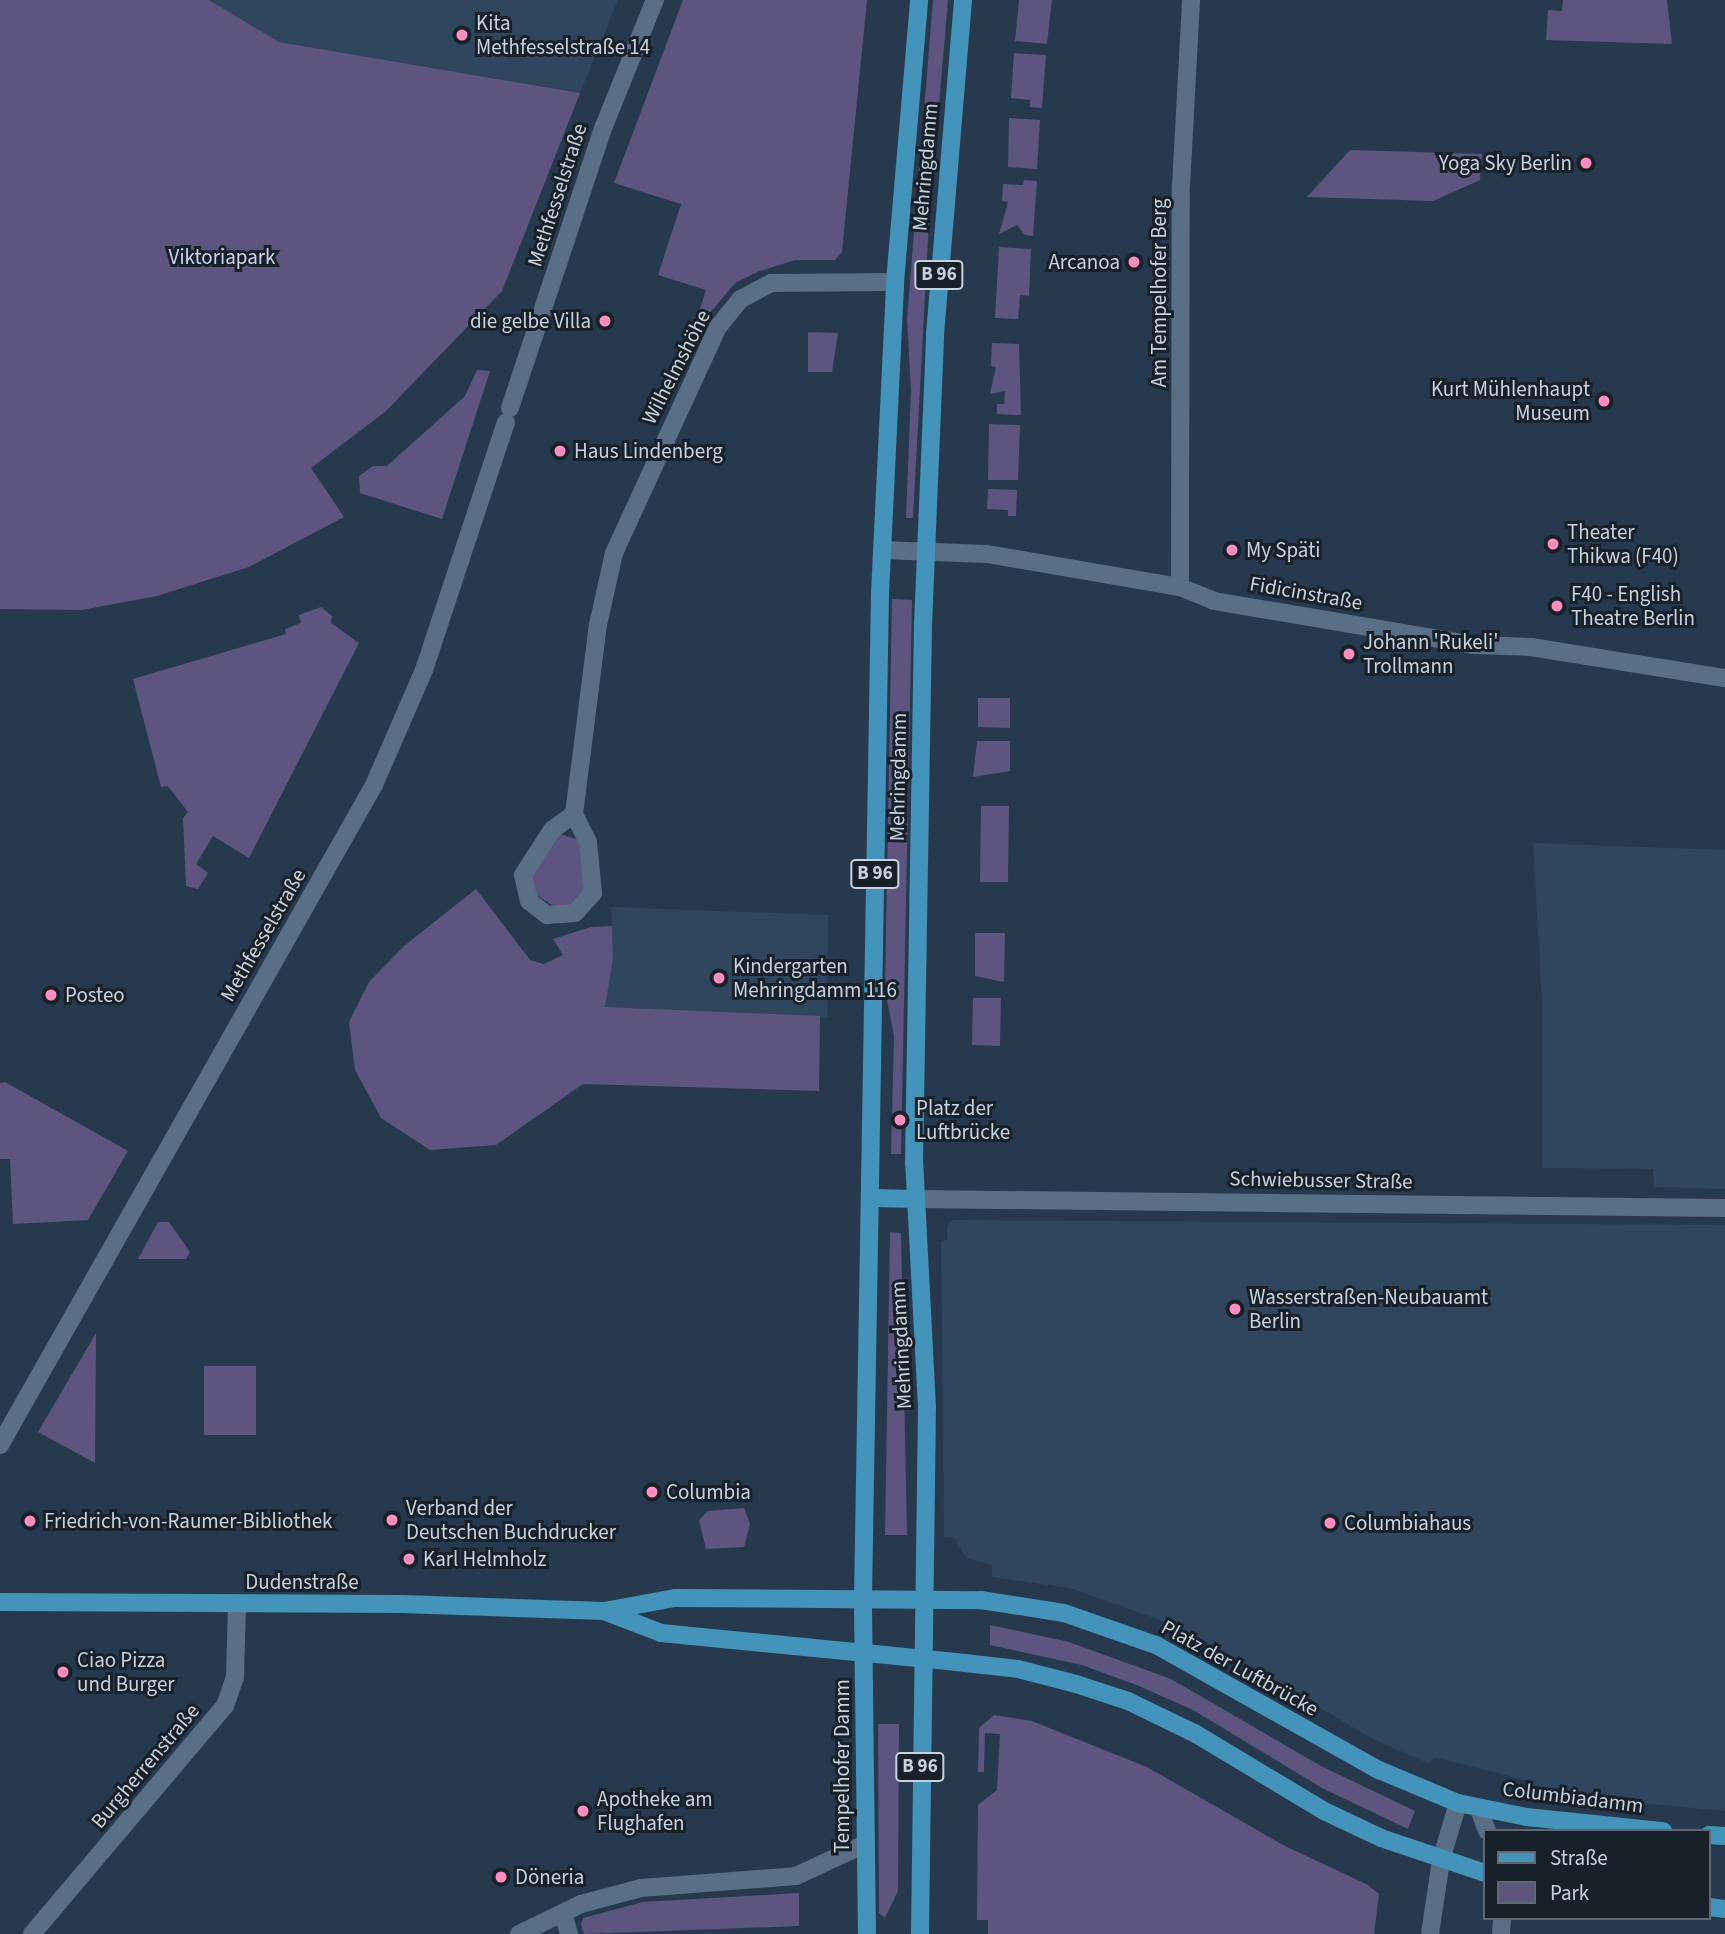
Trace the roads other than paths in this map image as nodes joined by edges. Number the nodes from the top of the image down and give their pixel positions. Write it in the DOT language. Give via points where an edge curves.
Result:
graph roads {
  1 [pos="655,0"];
  2 [pos="919,0"];
  3 [pos="962,0"];
  4 [pos="1191,0"];
  5 [pos="895,282"];
  6 [pos="881,550"];
  7 [pos="925,551"];
  8 [pos="1180,587"];
  9 [pos="1725,678"];
  10 [pos="574,814"];
  11 [pos="873,1198"];
  12 [pos="916,1199"];
  13 [pos="1725,1208"];
  14 [pos="0,1445"];
  15 [pos="863,1597"];
  16 [pos="923,1597"];
  17 [pos="0,1602"];
  18 [pos="237,1604"];
  19 [pos="604,1611"];
  20 [pos="864,1652"];
  21 [pos="921,1658"];
  22 [pos="1458,1803"];
  23 [pos="1479,1809"];
  24 [pos="1486,1829"];
  25 [pos="1646,1829"];
  26 [pos="865,1844"];
  27 [pos="1441,1860"];
  28 [pos="1484,1873"];
  29 [pos="563,1913"];
  30 [pos="32,1934"];
  31 [pos="519,1934"];
  32 [pos="569,1934"];
  33 [pos="867,1934"];
  34 [pos="920,1934"];
  35 [pos="1430,1934"];
  1 -- 14 [label="street, Methfesselstraße" via="604,126 424,670 374,786"];
  2 -- 5 [label="main road, Mehringdamm / B 96"];
  3 -- 7 [label="main road, Mehringdamm / B 96" via="935,334"];
  4 -- 8 [label="street, Am Tempelhofer Berg" via="1181,186"];
  5 -- 6 [label="main road, Mehringdamm / B 96"];
  5 -- 10 [label="street, Wilhelmshöhe" via="771,283 741,299 718,327 614,553 598,625"];
  6 -- 7 [label="street, Fidicinstraße"];
  6 -- 11 [label="main road, Mehringdamm / B 96"];
  7 -- 8 [label="street, Fidicinstraße" via="987,554"];
  7 -- 12 [label="main road, Mehringdamm / B 96"];
  8 -- 9 [label="street, Fidicinstraße" via="1214,601 1473,645 1531,647"];
  10 -- 10 [label="street" via="552,830 523,875 529,901 547,915 575,913 593,893 588,842"];
  11 -- 12 [label="main road"];
  11 -- 15 [label="main road, Mehringdamm / B 96"];
  12 -- 13 [label="street, Schwiebusser Straße"];
  12 -- 16 [label="main road, Mehringdamm / B 96" via="927,1407"];
  15 -- 16 [label="main road, Platz der Luftbrücke"];
  15 -- 19 [label="main road, Dudenstraße" via="675,1598"];
  15 -- 20 [label="main road, Tempelhofer Damm / B 96"];
  16 -- 21 [label="main road, B 96"];
  16 -- 22 [label="main road, Platz der Luftbrücke" via="1064,1614 1156,1645 1378,1770"];
  17 -- 18 [label="main road, Dudenstraße"];
  18 -- 19 [label="main road, Dudenstraße"];
  18 -- 30 [label="street, Burgherrenstraße" via="235,1677 225,1706"];
  19 -- 20 [label="main road, Dudenstraße" via="661,1633"];
  20 -- 21 [label="main road"];
  20 -- 26 [label="main road, Tempelhofer Damm / B 96"];
  21 -- 27 [label="main road" via="1018,1669 1128,1701 1196,1734 1324,1811"];
  21 -- 34 [label="main road, B 96"];
  22 -- 23 [label="main road, Platz der Luftbrücke"];
  22 -- 27 [label="street"];
  23 -- 24 [label="street"];
  23 -- 25 [label="main road, Columbiadamm"];
  26 -- 29 [label="street" via="796,1875 641,1888"];
  26 -- 33 [label="main road, Tempelhofer Damm / B 96"];
  27 -- 28 [label="main road"];
  27 -- 35 [label="street"];
  29 -- 31 [label="street"];
  29 -- 32 [label="street"];
}
